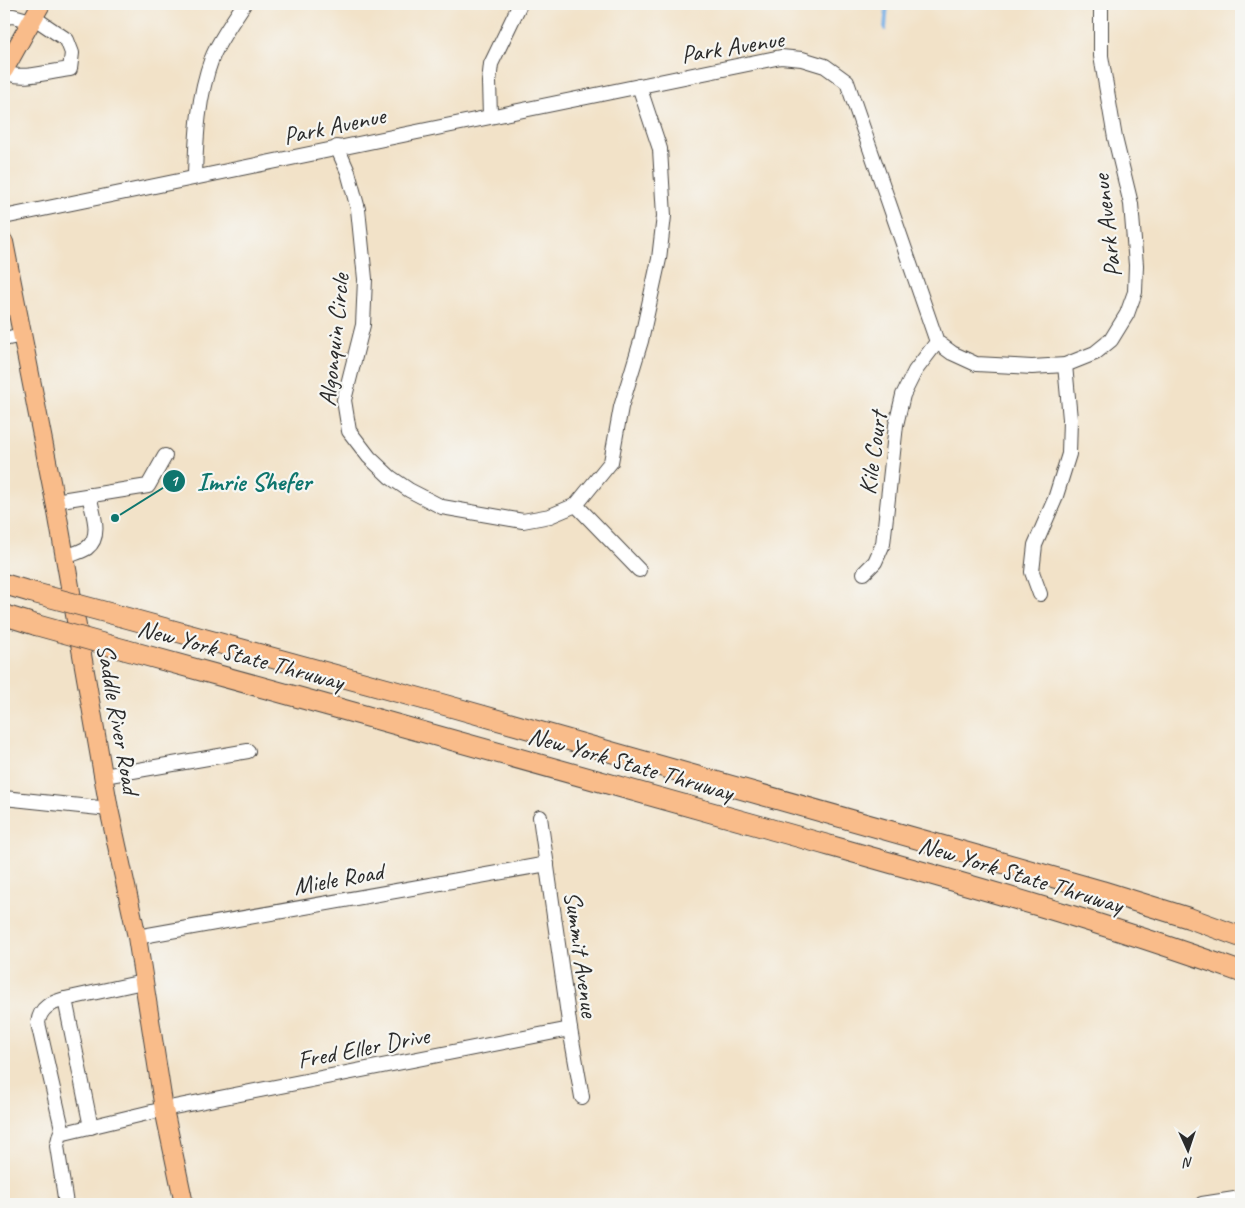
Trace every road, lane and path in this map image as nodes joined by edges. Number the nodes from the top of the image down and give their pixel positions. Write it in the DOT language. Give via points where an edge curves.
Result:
graph roads {
  1 [pos="244,4"];
  2 [pos="520,4"];
  3 [pos="1101,4"];
  4 [pos="35,14"];
  5 [pos="4,17"];
  6 [pos="4,71"];
  7 [pos="639,86"];
  8 [pos="490,116"];
  9 [pos="337,147"];
  10 [pos="195,177"];
  11 [pos="4,217"];
  12 [pos="4,242"];
  13 [pos="22,335"];
  14 [pos="4,339"];
  15 [pos="937,342"];
  16 [pos="1065,365"];
  17 [pos="165,456"];
  18 [pos="88,495"];
  19 [pos="55,501"];
  20 [pos="576,505"];
  21 [pos="65,557"];
  22 [pos="639,570"];
  23 [pos="864,573"];
  24 [pos="4,584"];
  25 [pos="1040,594"];
  26 [pos="4,615"];
  27 [pos="248,751"];
  28 [pos="104,776"];
  29 [pos="4,798"];
  30 [pos="109,809"];
  31 [pos="540,817"];
  32 [pos="547,864"];
  33 [pos="137,937"];
  34 [pos="1241,937"];
  35 [pos="1241,972"];
  36 [pos="143,982"];
  37 [pos="65,999"];
  38 [pos="570,1029"];
  39 [pos="582,1097"];
  40 [pos="164,1109"];
  41 [pos="91,1127"];
  42 [pos="63,1133"];
  43 [pos="1241,1198"];
  44 [pos="1204,1203"];
  45 [pos="66,1204"];
  46 [pos="184,1204"];
  1 -- 10 [label="street" via="213,56 200,98"];
  2 -- 8 [label="street" via="491,64"];
  3 -- 16 [label="street, Park Avenue" via="1101,56 1115,138 1131,204 1135,292 1127,314 1111,340 1095,353"];
  4 -- 5 [label="street"];
  4 -- 6 [label="main road"];
  4 -- 6 [label="street" via="67,40 72,53 70,69 20,76"];
  7 -- 8 [label="street, Park Avenue"];
  7 -- 15 [label="street, Park Avenue" via="781,57 825,66 847,82"];
  7 -- 20 [label="street, Algonquin Circle" via="660,149 664,216 659,259 641,341 621,407 611,462"];
  8 -- 9 [label="street, Park Avenue"];
  9 -- 10 [label="street, Park Avenue"];
  9 -- 20 [label="street, Algonquin Circle" via="358,209 365,279 362,325 344,400 349,431 390,477 442,507 523,521 550,516"];
  10 -- 11 [label="street, Park Avenue"];
  12 -- 13 [label="main road, Saddle River Road"];
  13 -- 14 [label="street"];
  13 -- 19 [label="main road, Saddle River Road"];
  15 -- 16 [label="street, Park Avenue" via="976,364"];
  15 -- 23 [label="street, Kile Court" via="915,371 903,395 896,425 883,544 875,562"];
  16 -- 25 [label="street" via="1070,419 1069,454 1055,500 1035,545 1032,572"];
  17 -- 18 [label="street" via="148,486"];
  18 -- 19 [label="street"];
  18 -- 21 [label="street" via="95,528 93,540 89,547"];
  19 -- 21 [label="main road, Saddle River Road"];
  20 -- 22 [label="street"];
  21 -- 28 [label="main road, Saddle River Road"];
  24 -- 34 [label="highway, New York State Thruway, bridge" via="1036,872"];
  26 -- 35 [label="highway, New York State Thruway, bridge" via="974,887"];
  27 -- 28 [label="street"];
  28 -- 30 [label="main road, Saddle River Road"];
  29 -- 30 [label="street"];
  30 -- 33 [label="main road, Saddle River Road"];
  31 -- 32 [label="street, Summit Avenue"];
  32 -- 33 [label="street, Miele Road"];
  32 -- 38 [label="street, Summit Avenue"];
  33 -- 36 [label="main road, Saddle River Road"];
  36 -- 37 [label="street"];
  36 -- 40 [label="main road, Saddle River Road"];
  37 -- 41 [label="street"];
  37 -- 42 [label="street" via="46,1006 38,1024"];
  38 -- 39 [label="street, Summit Avenue"];
  38 -- 40 [label="street, Fred Eller Drive"];
  40 -- 41 [label="street, Fred Eller Drive"];
  40 -- 46 [label="main road, Saddle River Road"];
  41 -- 42 [label="street, Fred Eller Drive"];
  42 -- 45 [label="street" via="57,1146"];
  43 -- 44 [label="street"];
}
